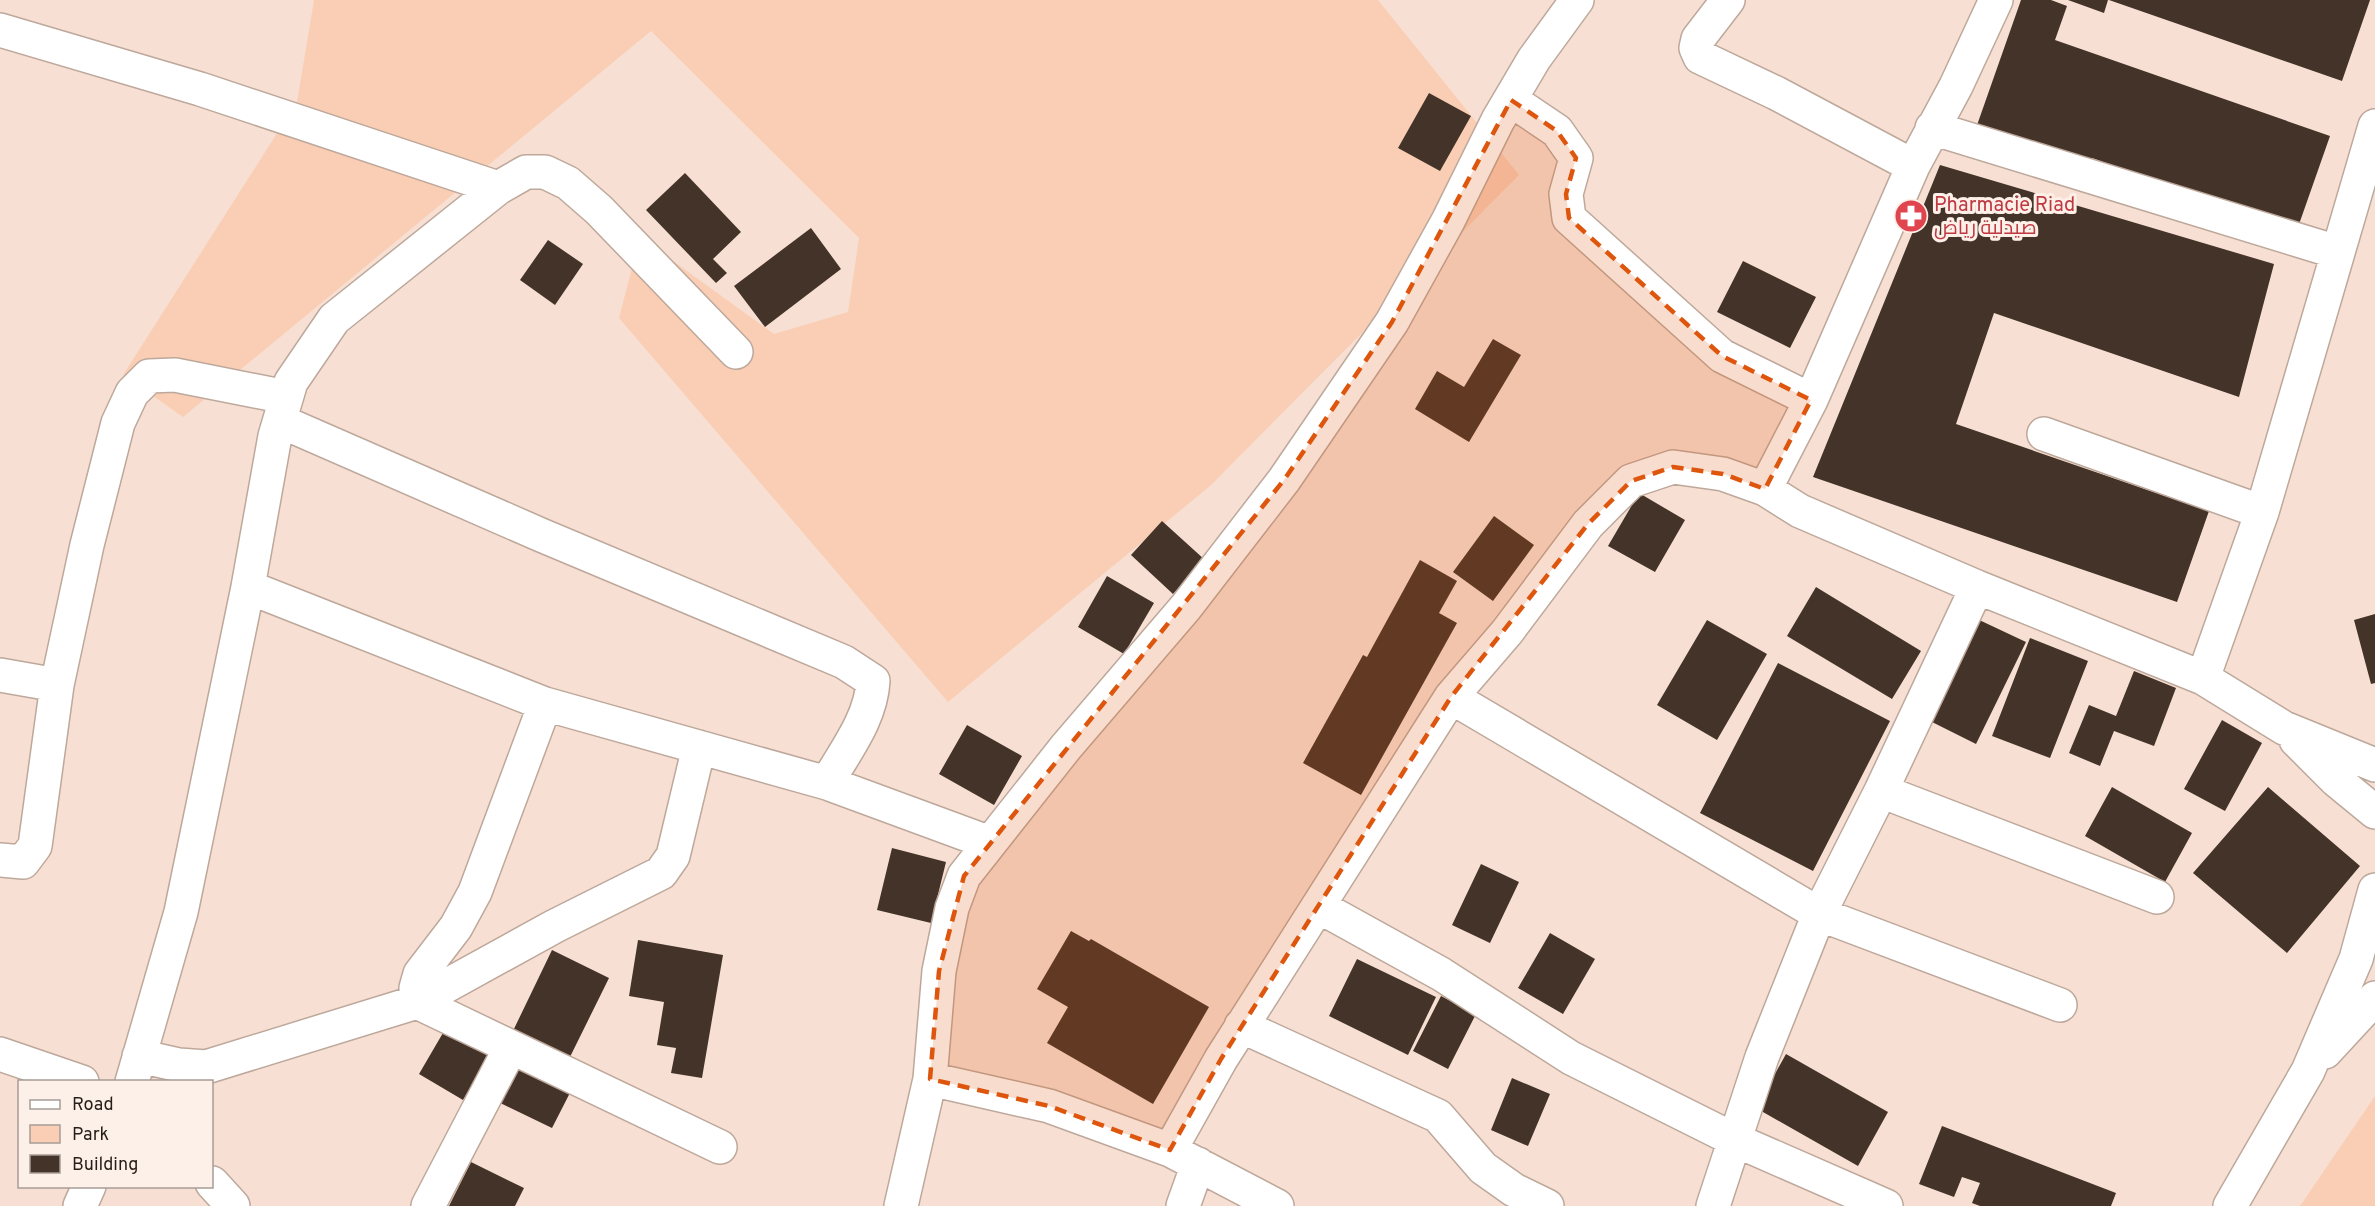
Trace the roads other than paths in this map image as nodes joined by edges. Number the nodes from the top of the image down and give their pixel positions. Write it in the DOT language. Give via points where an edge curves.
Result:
graph roads {
  1 [pos="1577,0"];
  2 [pos="1728,0"];
  3 [pos="1991,2"];
  4 [pos="0,30"];
  5 [pos="1511,100"];
  6 [pos="2375,126"];
  7 [pos="1932,129"];
  8 [pos="1913,166"];
  9 [pos="498,188"];
  10 [pos="2337,252"];
  11 [pos="736,352"];
  12 [pos="1810,400"];
  13 [pos="283,409"];
  14 [pos="2044,434"];
  15 [pos="1765,489"];
  16 [pos="2262,512"];
  17 [pos="248,587"];
  18 [pos="1977,587"];
  19 [pos="0,675"];
  20 [pos="2203,678"];
  21 [pos="57,685"];
  22 [pos="1451,697"];
  23 [pos="545,704"];
  24 [pos="2284,728"];
  25 [pos="699,747"];
  26 [pos="2375,765"];
  27 [pos="827,783"];
  28 [pos="1881,791"];
  29 [pos="2375,812"];
  30 [pos="990,843"];
  31 [pos="0,860"];
  32 [pos="2375,890"];
  33 [pos="2157,897"];
  34 [pos="1318,906"];
  35 [pos="1819,914"];
  36 [pos="2375,998"];
  37 [pos="417,1002"];
  38 [pos="2060,1005"];
  39 [pos="1241,1026"];
  40 [pos="511,1047"];
  41 [pos="0,1054"];
  42 [pos="136,1069"];
  43 [pos="2308,1071"];
  44 [pos="930,1079"];
  45 [pos="76,1080"];
  46 [pos="1735,1140"];
  47 [pos="720,1147"];
  48 [pos="1184,1157"];
  49 [pos="213,1184"];
  50 [pos="88,1188"];
  51 [pos="80,1206"];
  52 [pos="233,1206"];
  53 [pos="428,1206"];
  54 [pos="901,1206"];
  55 [pos="1183,1206"];
  56 [pos="1277,1206"];
  57 [pos="1547,1206"];
  58 [pos="1713,1206"];
  59 [pos="1886,1206"];
  60 [pos="2230,1206"];
  1 -- 5 [label="street" via="1534,59"];
  2 -- 8 [label="street" via="1698,39 1700,57"];
  3 -- 7 [label="street" via="1956,86"];
  4 -- 9 [label="street" via="200,89"];
  5 -- 12 [label="street" via="1557,131 1576,158 1566,194 1569,218 1722,356"];
  5 -- 30 [label="street" via="1392,322 1284,480 1186,607"];
  6 -- 10 [label="street"];
  7 -- 8 [label="street"];
  7 -- 10 [label="street"];
  8 -- 12 [label="street"];
  9 -- 11 [label="street" via="526,171 545,172 568,183"];
  9 -- 13 [label="street" via="334,319 291,382"];
  10 -- 16 [label="street"];
  12 -- 15 [label="street"];
  13 -- 17 [label="street"];
  13 -- 21 [label="street" via="175,375 149,376 132,393 118,423"];
  13 -- 27 [label="street" via="541,534 844,662 873,681 866,715"];
  14 -- 16 [label="street"];
  15 -- 18 [label="street" via="1800,511"];
  15 -- 22 [label="street" via="1723,474 1673,467 1631,481 1588,524 1507,632"];
  16 -- 20 [label="street"];
  17 -- 23 [label="street"];
  17 -- 42 [label="street" via="181,912"];
  18 -- 20 [label="street"];
  18 -- 28 [label="street"];
  19 -- 21 [label="street"];
  20 -- 24 [label="street"];
  21 -- 31 [label="street" via="35,846 24,862"];
  22 -- 34 [label="street"];
  22 -- 35 [label="street"];
  23 -- 25 [label="street"];
  23 -- 37 [label="street" via="475,892 456,927 420,974"];
  24 -- 26 [label="street"];
  24 -- 29 [label="street"];
  25 -- 27 [label="street"];
  25 -- 37 [label="street" via="673,856 661,873"];
  27 -- 30 [label="street"];
  28 -- 33 [label="street"];
  28 -- 35 [label="street"];
  30 -- 44 [label="street" via="964,876 952,908 939,970"];
  32 -- 43 [label="street" via="2356,959"];
  34 -- 39 [label="street"];
  34 -- 46 [label="street" via="1441,974 1571,1058"];
  35 -- 38 [label="street"];
  35 -- 46 [label="street" via="1762,1057"];
  36 -- 43 [label="street"];
  37 -- 40 [label="street"];
  37 -- 42 [label="street" via="206,1067"];
  39 -- 48 [label="street"];
  39 -- 57 [label="street" via="1438,1116 1483,1168 1514,1190"];
  40 -- 47 [label="street"];
  40 -- 53 [label="street"];
  41 -- 45 [label="street"];
  43 -- 60 [label="street"];
  44 -- 48 [label="street" via="1049,1106"];
  44 -- 54 [label="street"];
  46 -- 58 [label="street"];
  46 -- 59 [label="street"];
  48 -- 55 [label="street"];
  48 -- 56 [label="street"];
  49 -- 52 [label="street"];
  50 -- 51 [label="street"];
}
